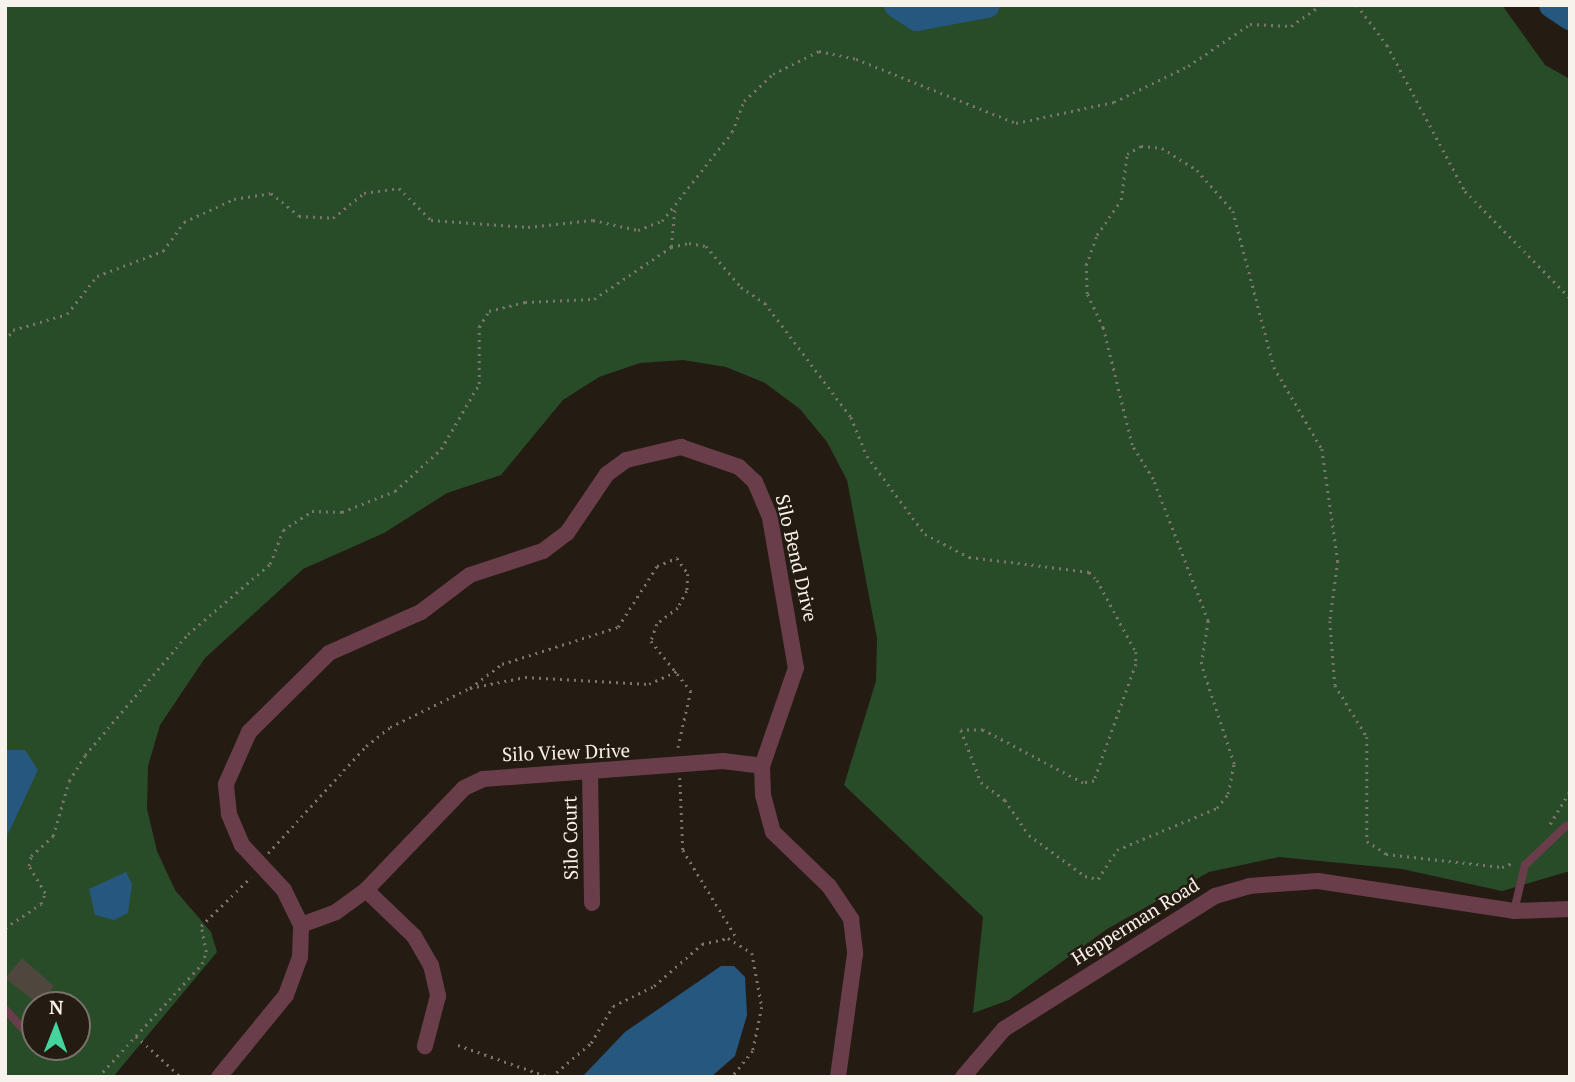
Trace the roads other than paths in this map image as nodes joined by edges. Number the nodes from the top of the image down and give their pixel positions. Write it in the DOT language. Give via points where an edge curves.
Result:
graph roads {
  1 [pos="762,766"];
  2 [pos="590,771"];
  3 [pos="1566,826"];
  4 [pos="366,890"];
  5 [pos="592,903"];
  6 [pos="1570,909"];
  7 [pos="1514,911"];
  8 [pos="301,925"];
  9 [pos="5,1009"];
  10 [pos="21,1027"];
  11 [pos="425,1045"];
  12 [pos="219,1077"];
  13 [pos="838,1077"];
  14 [pos="963,1077"];
  1 -- 2 [label="street, Silo View Drive" via="723,761"];
  1 -- 8 [label="street, Silo Bend Drive" via="796,667 764,500 747,475 718,455 681,447 643,452 607,474 578,519 552,545 470,575 421,612 329,653 249,732 226,784 229,814 242,845 284,890"];
  1 -- 13 [label="street, Silo Bend Drive" via="773,832 829,886 851,919 855,954"];
  2 -- 4 [label="street, Silo View Drive" via="510,772 464,788"];
  2 -- 5 [label="street, Silo Court"];
  3 -- 7 [label="lane" via="1525,865"];
  4 -- 8 [label="street, Silo View Drive" via="336,912"];
  4 -- 11 [label="street" via="414,936 431,965 438,996"];
  6 -- 7 [label="street, Hepperman Road"];
  7 -- 14 [label="street, Hepperman Road" via="1318,881 1248,886 1214,896 1004,1029"];
  8 -- 12 [label="street, Silo Bend Drive" via="300,957 286,995"];
  9 -- 10 [label="lane"];
}
